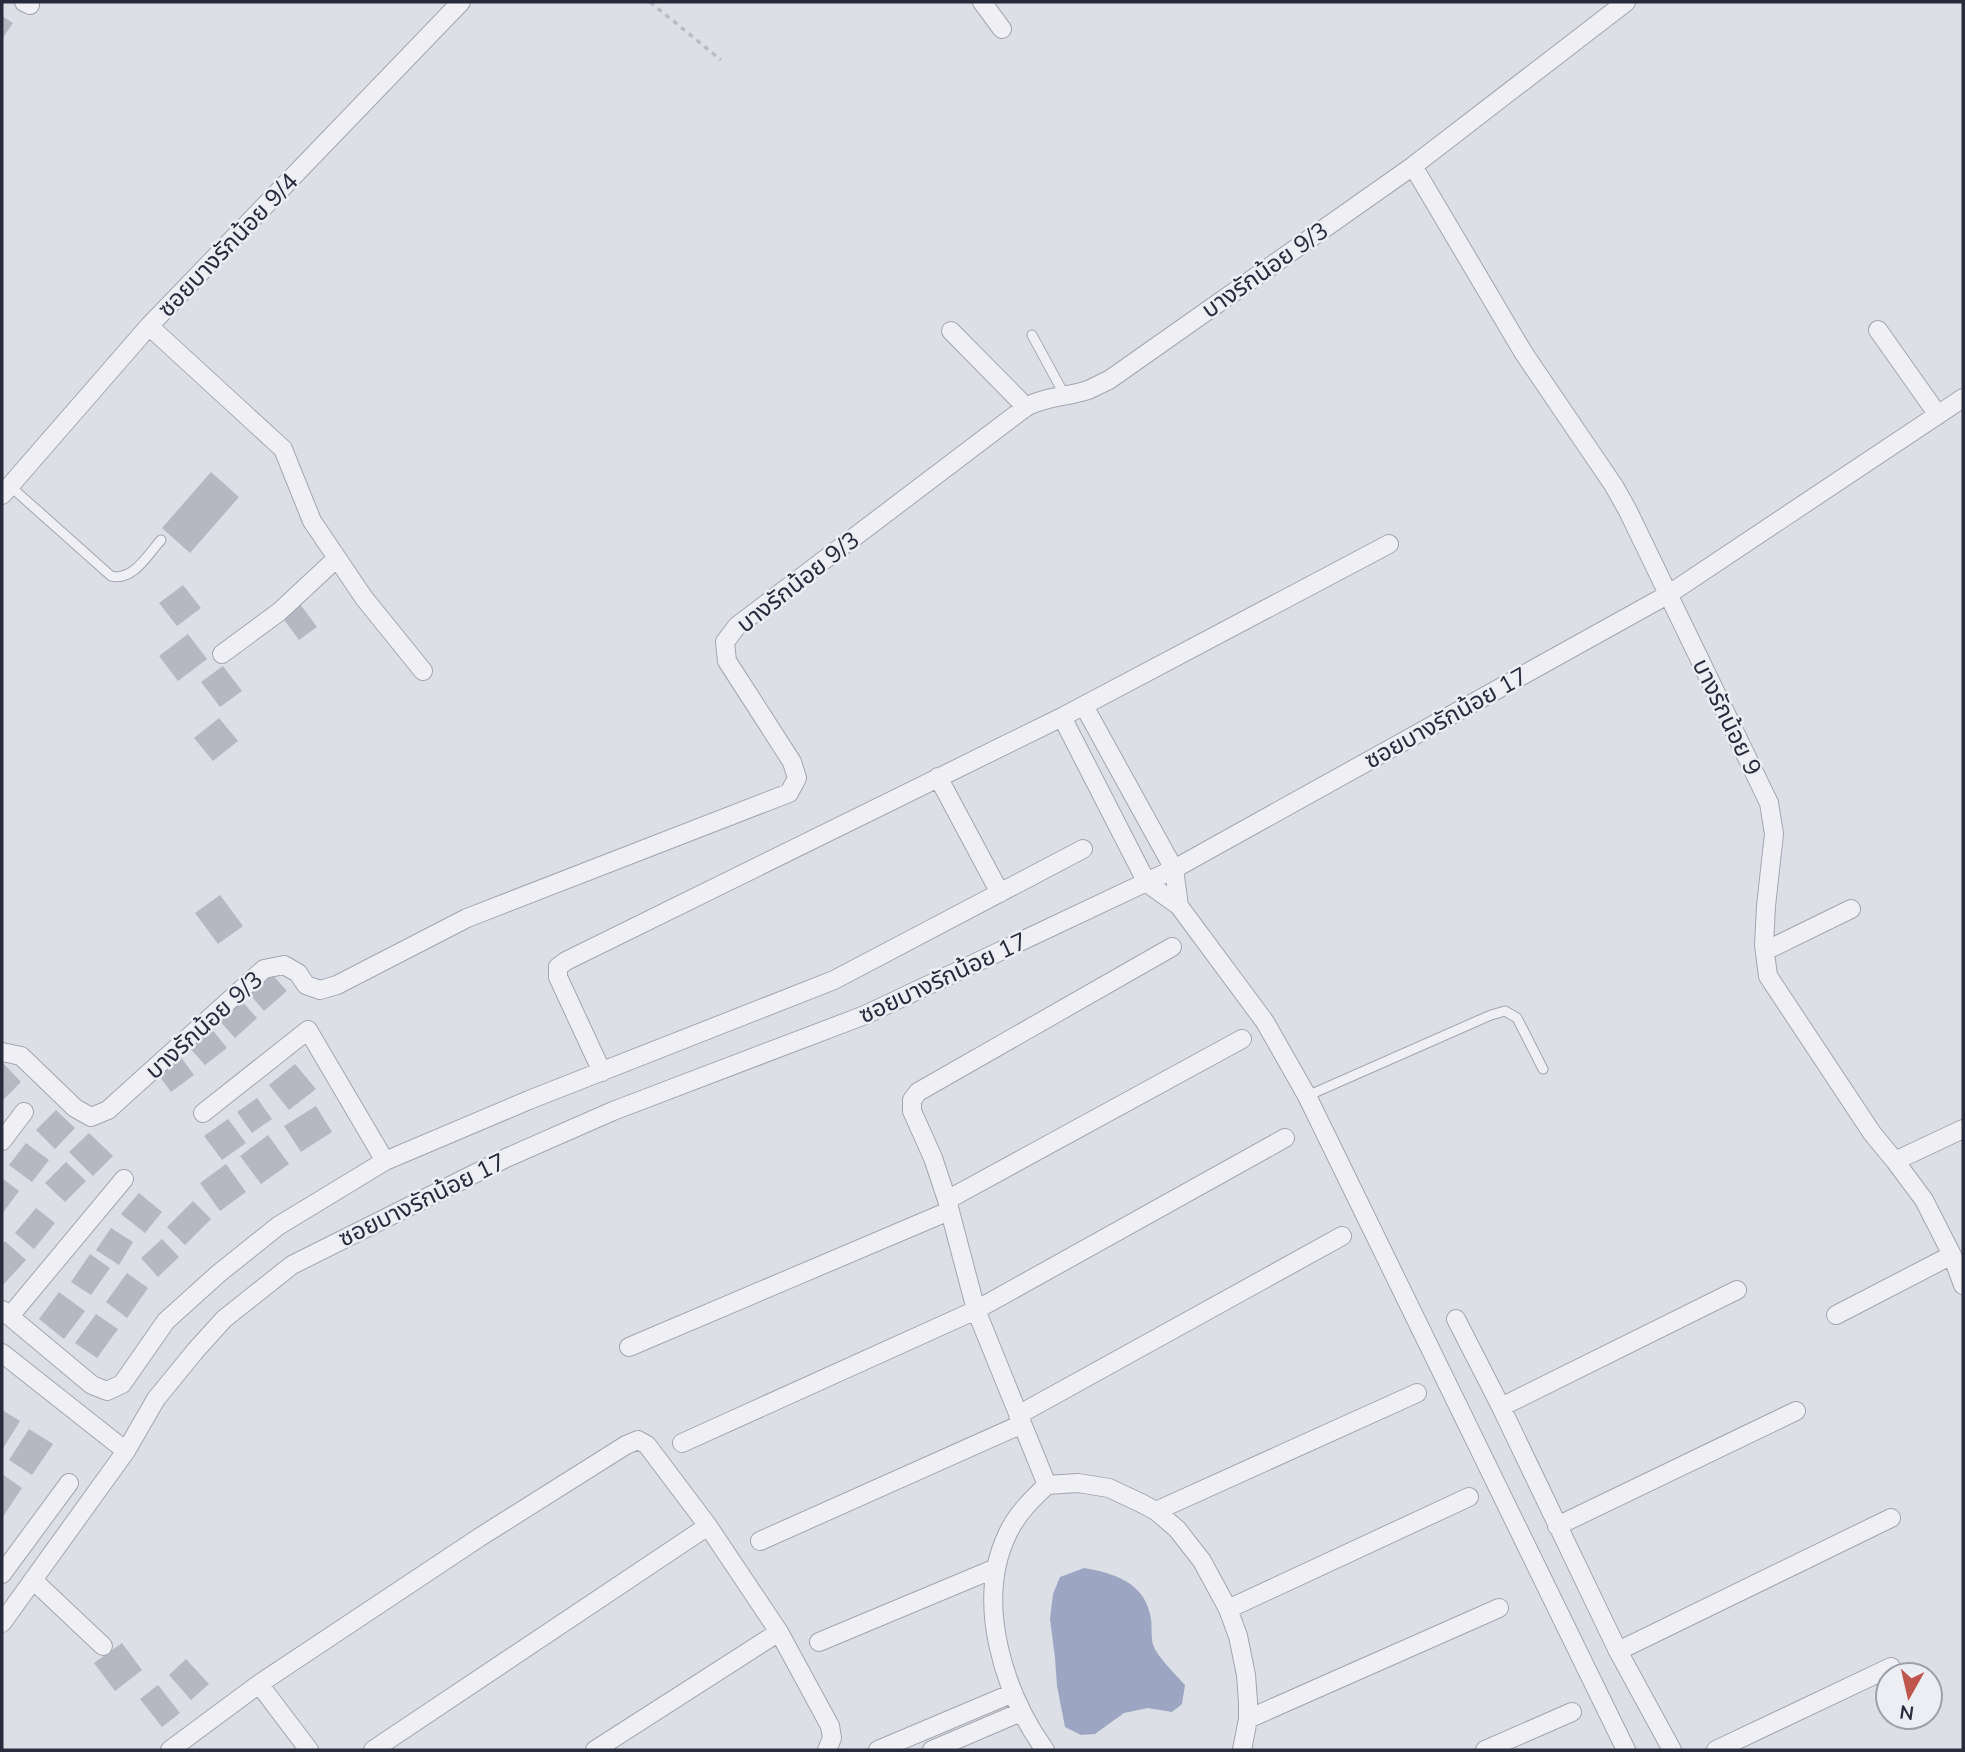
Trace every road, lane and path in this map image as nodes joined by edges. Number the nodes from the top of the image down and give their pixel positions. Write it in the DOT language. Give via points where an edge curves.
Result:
graph roads {
  1 [pos="461,2"];
  2 [pos="650,2"];
  3 [pos="982,2"];
  4 [pos="1626,2"];
  5 [pos="1002,29"];
  6 [pos="721,60"];
  7 [pos="1413,166"];
  8 [pos="149,326"];
  9 [pos="1878,330"];
  10 [pos="951,331"];
  11 [pos="1032,335"];
  12 [pos="1063,394"];
  13 [pos="1963,398"];
  14 [pos="1026,407"];
  15 [pos="1938,415"];
  16 [pos="6,491"];
  17 [pos="161,540"];
  18 [pos="1389,544"];
  19 [pos="337,558"];
  20 [pos="1669,594"];
  21 [pos="222,653"];
  22 [pos="423,671"];
  23 [pos="1084,706"];
  24 [pos="1062,717"];
  25 [pos="938,777"];
  26 [pos="1083,849"];
  27 [pos="1174,869"];
  28 [pos="1147,883"];
  29 [pos="1000,892"];
  30 [pos="1179,906"];
  31 [pos="1852,909"];
  32 [pos="1172,947"];
  33 [pos="1765,951"];
  34 [pos="1242,1040"];
  35 [pos="2,1052"];
  36 [pos="1543,1069"];
  37 [pos="602,1072"];
  38 [pos="1307,1096"];
  39 [pos="24,1112"];
  40 [pos="203,1113"];
  41 [pos="1963,1129"];
  42 [pos="1285,1138"];
  43 [pos="2,1141"];
  44 [pos="385,1161"];
  45 [pos="1895,1161"];
  46 [pos="124,1179"];
  47 [pos="948,1205"];
  48 [pos="1342,1236"];
  49 [pos="1952,1255"];
  50 [pos="1963,1285"];
  51 [pos="1737,1290"];
  52 [pos="976,1310"];
  53 [pos="6,1313"];
  54 [pos="1836,1315"];
  55 [pos="1455,1319"];
  56 [pos="629,1347"];
  57 [pos="3,1358"];
  58 [pos="1417,1393"];
  59 [pos="1501,1407"];
  60 [pos="1796,1411"];
  61 [pos="1021,1419"];
  62 [pos="682,1443"];
  63 [pos="126,1451"];
  64 [pos="69,1483"];
  65 [pos="1047,1485"];
  66 [pos="1469,1497"];
  67 [pos="1156,1511"];
  68 [pos="1891,1518"];
  69 [pos="708,1526"];
  70 [pos="1557,1526"];
  71 [pos="760,1541"];
  72 [pos="9,1551"];
  73 [pos="996,1568"];
  74 [pos="2,1574"];
  75 [pos="33,1580"];
  76 [pos="1499,1608"];
  77 [pos="1228,1609"];
  78 [pos="2,1623"];
  79 [pos="779,1632"];
  80 [pos="819,1643"];
  81 [pos="103,1646"];
  82 [pos="1618,1651"];
  83 [pos="1874,1675"];
  84 [pos="259,1684"];
  85 [pos="1013,1693"];
  86 [pos="1021,1712"];
  87 [pos="1572,1712"];
  88 [pos="1248,1719"];
  89 [pos="170,1750"];
  90 [pos="309,1750"];
  91 [pos="373,1750"];
  92 [pos="595,1750"];
  93 [pos="827,1750"];
  94 [pos="878,1750"];
  95 [pos="932,1750"];
  96 [pos="1045,1750"];
  97 [pos="1242,1750"];
  98 [pos="1485,1750"];
  99 [pos="1626,1750"];
  100 [pos="1672,1750"];
  101 [pos="1716,1750"];
  1 -- 8 [label="street, ซอยบางรักน้อย 9/4"];
  2 -- 6 [label="path"];
  3 -- 5 [label="street"];
  4 -- 7 [label="street, บางรักน้อย 9/3"];
  7 -- 12 [label="street, บางรักน้อย 9/3" via="1110,380"];
  7 -- 20 [label="street, บางรักน้อย 9" via="1523,352 1614,486"];
  8 -- 16 [label="street, ซอยบางรักน้อย 9/4"];
  8 -- 19 [label="street" via="283,449 312,522"];
  9 -- 15 [label="street"];
  10 -- 14 [label="street"];
  11 -- 12 [label="lane"];
  12 -- 14 [label="street, บางรักน้อย 9/3"];
  13 -- 15 [label="street, ซอยบางรักน้อย 17"];
  14 -- 35 [label="street, บางรักน้อย 9/3" via="737,626 725,642 727,660 792,762 797,778 789,793 467,918 337,985 320,990 306,985 284,965 264,969 108,1110 91,1116 75,1108 21,1056"];
  15 -- 20 [label="street, ซอยบางรักน้อย 17"];
  16 -- 17 [label="lane" via="111,576 128,576"];
  18 -- 23 [label="street"];
  19 -- 21 [label="street" via="279,612"];
  19 -- 22 [label="street"];
  20 -- 27 [label="street, ซอยบางรักน้อย 17"];
  20 -- 33 [label="street, บางรักน้อย 9" via="1769,803 1774,834"];
  23 -- 24 [label="street"];
  23 -- 27 [label="street"];
  24 -- 25 [label="street"];
  24 -- 28 [label="street"];
  25 -- 29 [label="street"];
  25 -- 37 [label="street" via="558,967"];
  26 -- 29 [label="street"];
  27 -- 28 [label="street, ซอยบางรักน้อย 17"];
  27 -- 30 [label="street"];
  28 -- 30 [label="street"];
  28 -- 63 [label="street, ซอยบางรักน้อย 17" via="865,1015 613,1111 518,1153 292,1265 224,1319 203,1342 156,1399"];
  29 -- 37 [label="street" via="834,980"];
  30 -- 38 [label="street" via="1265,1022"];
  31 -- 33 [label="street"];
  32 -- 47 [label="street" via="918,1092 912,1111"];
  33 -- 45 [label="street, บางรักน้อย 9" via="1768,975"];
  34 -- 47 [label="street"];
  36 -- 38 [label="lane" via="1517,1017 1505,1011"];
  37 -- 44 [label="street"];
  38 -- 99 [label="street"];
  39 -- 43 [label="street"];
  40 -- 44 [label="street" via="308,1030"];
  41 -- 45 [label="street"];
  42 -- 52 [label="street"];
  44 -- 53 [label="street" via="278,1226 218,1274 166,1321 122,1384 107,1391 92,1385"];
  45 -- 49 [label="street, บางรักน้อย 9" via="1924,1200"];
  46 -- 53 [label="street"];
  47 -- 52 [label="street"];
  47 -- 56 [label="street"];
  48 -- 61 [label="street"];
  49 -- 50 [label="street, บางรักน้อย 9"];
  49 -- 54 [label="street"];
  51 -- 59 [label="street"];
  52 -- 61 [label="street"];
  52 -- 62 [label="street"];
  55 -- 59 [label="street"];
  57 -- 63 [label="street"];
  58 -- 67 [label="street"];
  59 -- 70 [label="street"];
  60 -- 70 [label="street"];
  61 -- 65 [label="street"];
  61 -- 71 [label="street"];
  63 -- 75 [label="street, ซอยบางรักน้อย 17"];
  64 -- 72 [label="street"];
  65 -- 67 [label="street" via="1079,1483 1109,1488"];
  65 -- 73 [label="street" via="1023,1509 1006,1536"];
  66 -- 77 [label="street"];
  67 -- 77 [label="street" via="1202,1561"];
  68 -- 82 [label="street"];
  69 -- 79 [label="street"];
  69 -- 84 [label="street" via="648,1445 638,1440 480,1537"];
  69 -- 91 [label="street"];
  70 -- 82 [label="street"];
  72 -- 74 [label="street"];
  73 -- 80 [label="street"];
  73 -- 85 [label="street" via="994,1615"];
  75 -- 78 [label="street, ซอยบางรักน้อย 17"];
  75 -- 81 [label="street"];
  76 -- 88 [label="street"];
  77 -- 88 [label="street" via="1246,1675"];
  79 -- 92 [label="street"];
  79 -- 93 [label="street" via="830,1726"];
  82 -- 100 [label="street"];
  83 -- 101 [label="street"];
  84 -- 89 [label="street"];
  84 -- 90 [label="street"];
  85 -- 86 [label="street"];
  85 -- 94 [label="street"];
  86 -- 95 [label="street"];
  86 -- 96 [label="street"];
  87 -- 98 [label="street"];
  88 -- 97 [label="street"];
}
